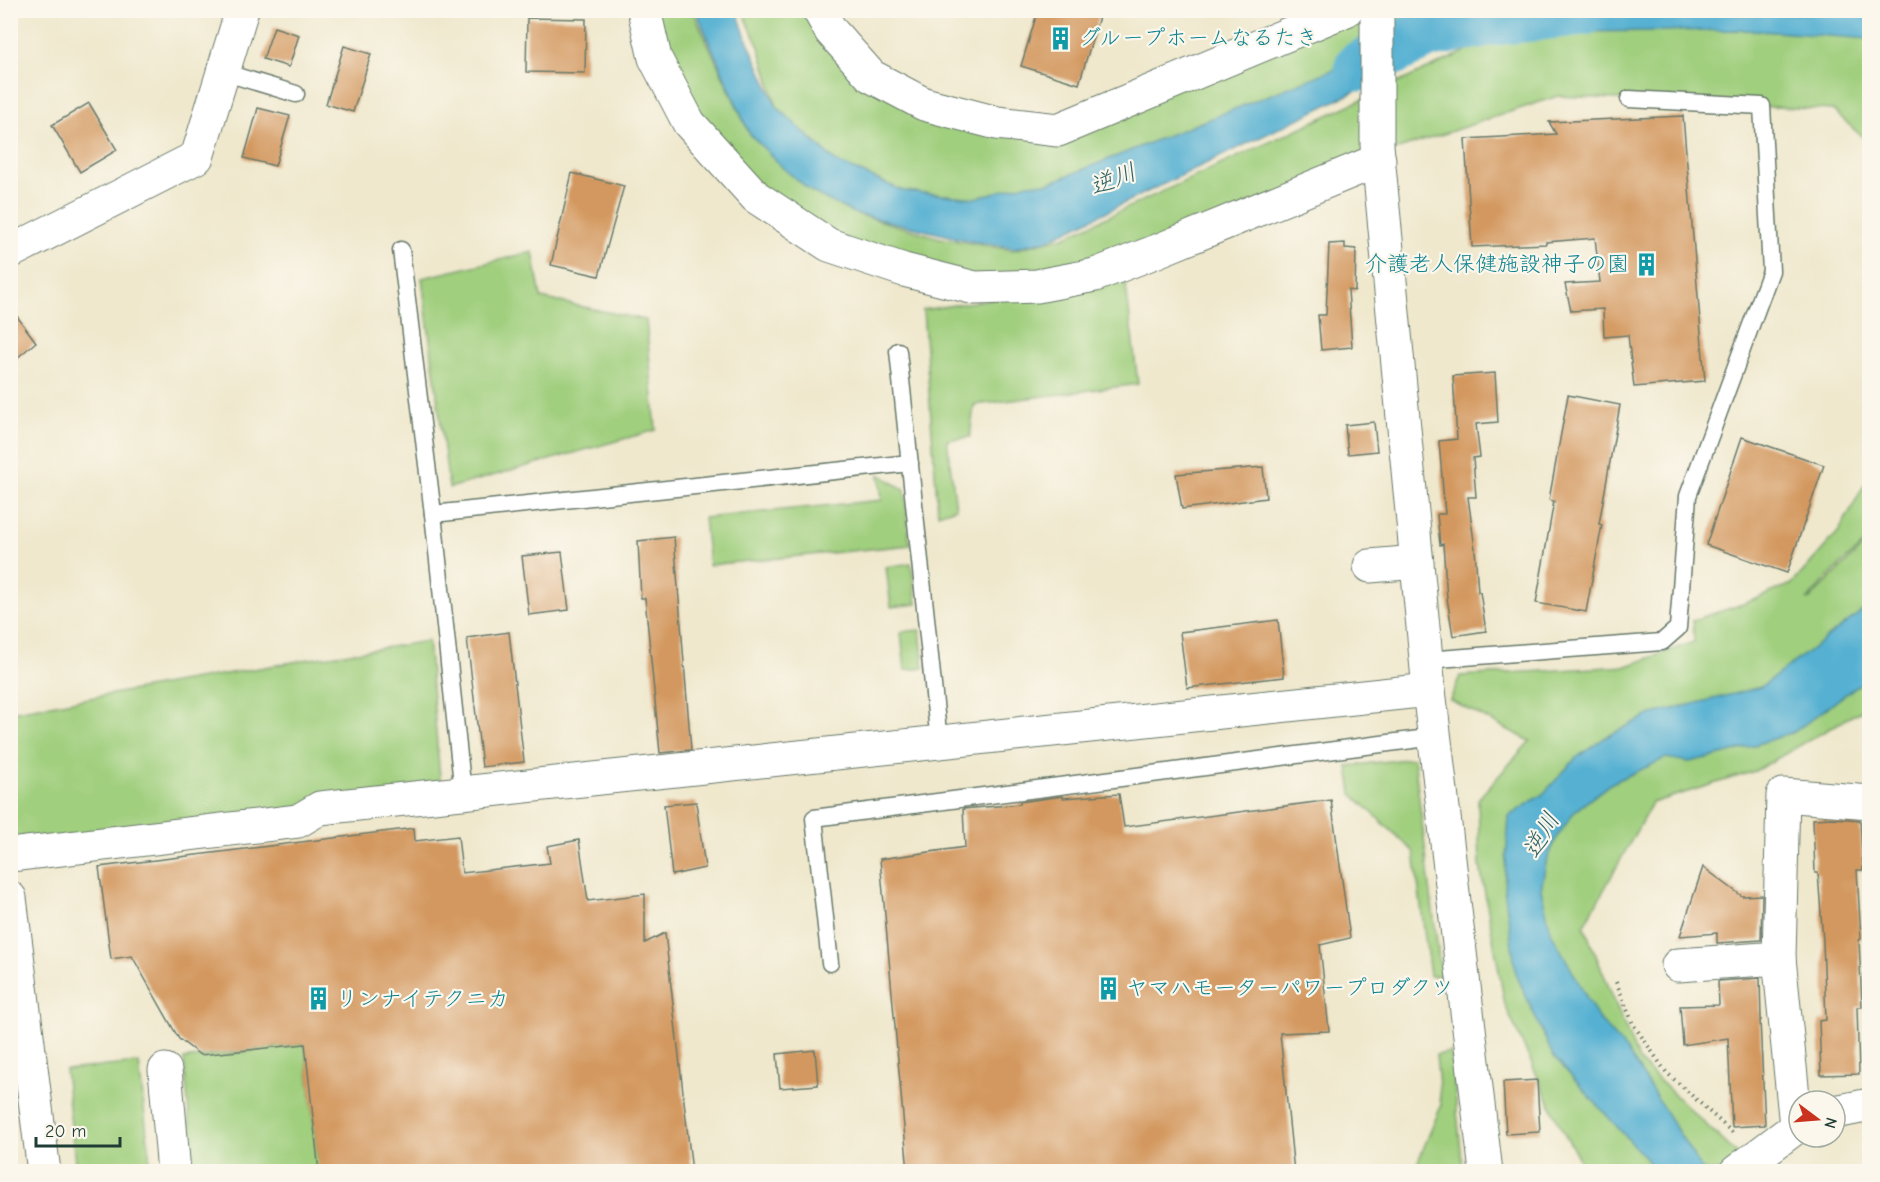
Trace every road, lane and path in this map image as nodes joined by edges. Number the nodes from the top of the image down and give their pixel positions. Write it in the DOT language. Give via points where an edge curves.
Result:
graph roads {
  1 [pos="242,10"];
  2 [pos="644,10"];
  3 [pos="819,10"];
  4 [pos="1366,13"];
  5 [pos="223,72"];
  6 [pos="296,94"];
  7 [pos="1629,99"];
  8 [pos="1378,152"];
  9 [pos="401,250"];
  10 [pos="10,252"];
  11 [pos="898,351"];
  12 [pos="910,464"];
  13 [pos="434,513"];
  14 [pos="1417,562"];
  15 [pos="1370,567"];
  16 [pos="1428,675"];
  17 [pos="1435,737"];
  18 [pos="939,742"];
  19 [pos="463,793"];
  20 [pos="1869,802"];
  21 [pos="10,855"];
  22 [pos="10,898"];
  23 [pos="1779,958"];
  24 [pos="830,963"];
  25 [pos="1678,965"];
  26 [pos="1616,982"];
  27 [pos="165,1070"];
  28 [pos="1869,1105"];
  29 [pos="1847,1110"];
  30 [pos="1773,1144"];
  31 [pos="44,1172"];
  32 [pos="174,1172"];
  33 [pos="1486,1172"];
  1 -- 5 [label="street"];
  2 -- 8 [label="street" via="655,58 689,123 756,197 829,245 975,288 1037,286 1095,275"];
  3 -- 4 [label="street" via="831,32 872,76 924,105 997,123 1058,130"];
  4 -- 8 [label="street"];
  5 -- 6 [label="lane"];
  5 -- 10 [label="street" via="197,157"];
  7 -- 16 [label="lane" via="1762,106 1771,272 1688,496 1678,628 1662,642"];
  8 -- 14 [label="street"];
  9 -- 13 [label="lane"];
  11 -- 12 [label="lane"];
  12 -- 13 [label="lane"];
  12 -- 18 [label="lane"];
  13 -- 19 [label="lane"];
  14 -- 15 [label="street"];
  14 -- 16 [label="street"];
  16 -- 17 [label="street"];
  16 -- 18 [label="street"];
  17 -- 24 [label="lane" via="814,818"];
  17 -- 33 [label="street"];
  18 -- 19 [label="street"];
  19 -- 21 [label="street" via="321,808 298,821"];
  20 -- 23 [label="street" via="1783,795"];
  22 -- 31 [label="street"];
  23 -- 25 [label="street"];
  23 -- 30 [label="street"];
  26 -- 30 [label="path" via="1633,1024 1666,1072"];
  27 -- 32 [label="street"];
  28 -- 29 [label="street"];
}
